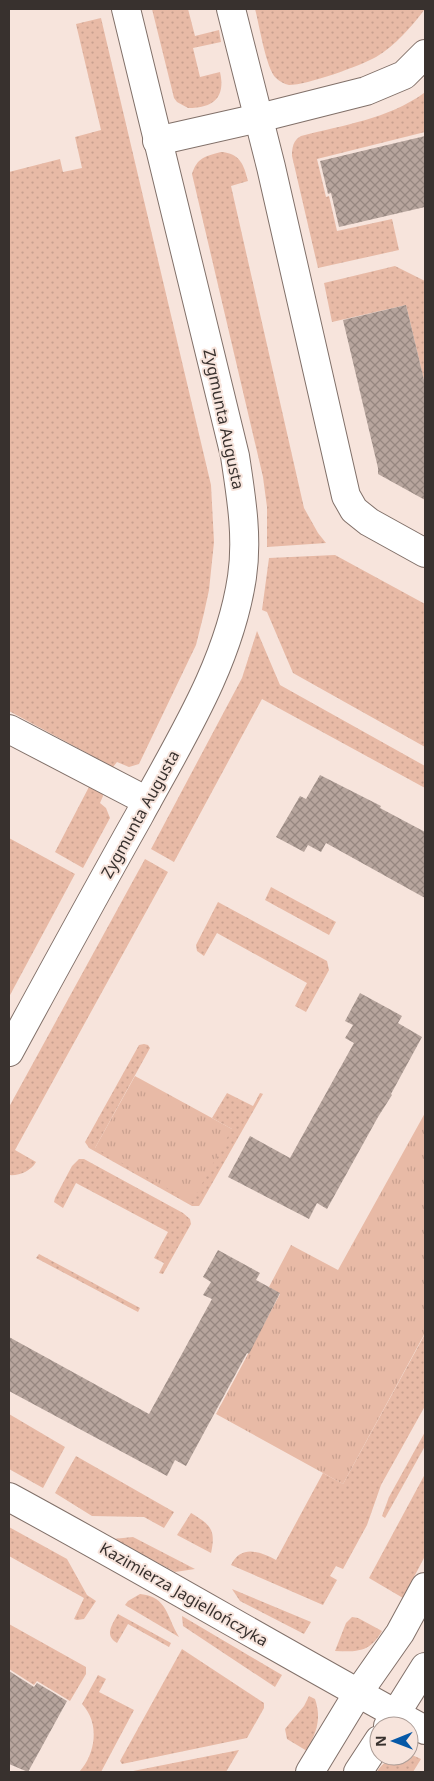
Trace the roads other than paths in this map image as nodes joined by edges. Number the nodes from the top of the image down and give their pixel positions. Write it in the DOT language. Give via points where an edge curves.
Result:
graph roads {
  1 [pos="126,9"];
  2 [pos="231,9"];
  3 [pos="425,54"];
  4 [pos="259,118"];
  5 [pos="157,140"];
  6 [pos="425,553"];
  7 [pos="9,729"];
  8 [pos="147,801"];
  9 [pos="9,1052"];
  10 [pos="9,1497"];
  11 [pos="425,1587"];
  12 [pos="425,1667"];
  13 [pos="358,1693"];
  14 [pos="387,1716"];
  15 [pos="394,1716"];
  16 [pos="369,1755"];
  17 [pos="310,1772"];
  18 [pos="358,1772"];
  1 -- 5 [label="street, Zygmunta Augusta"];
  2 -- 4 [label="street"];
  3 -- 4 [label="street" via="404,75 366,91"];
  4 -- 5 [label="street"];
  4 -- 6 [label="street" via="346,496 354,510 368,522"];
  5 -- 8 [label="street, Zygmunta Augusta" via="235,456 244,541 242,577 214,676"];
  7 -- 8 [label="street"];
  8 -- 9 [label="street, Zygmunta Augusta"];
  10 -- 13 [label="street, Kazimierza Jagiellończyka"];
  11 -- 13 [label="street" via="400,1632"];
  12 -- 15 [label="street"];
  13 -- 14 [label="street, Kazimierza Jagiellończyka"];
  13 -- 17 [label="street"];
  16 -- 18 [label="street"];
}
